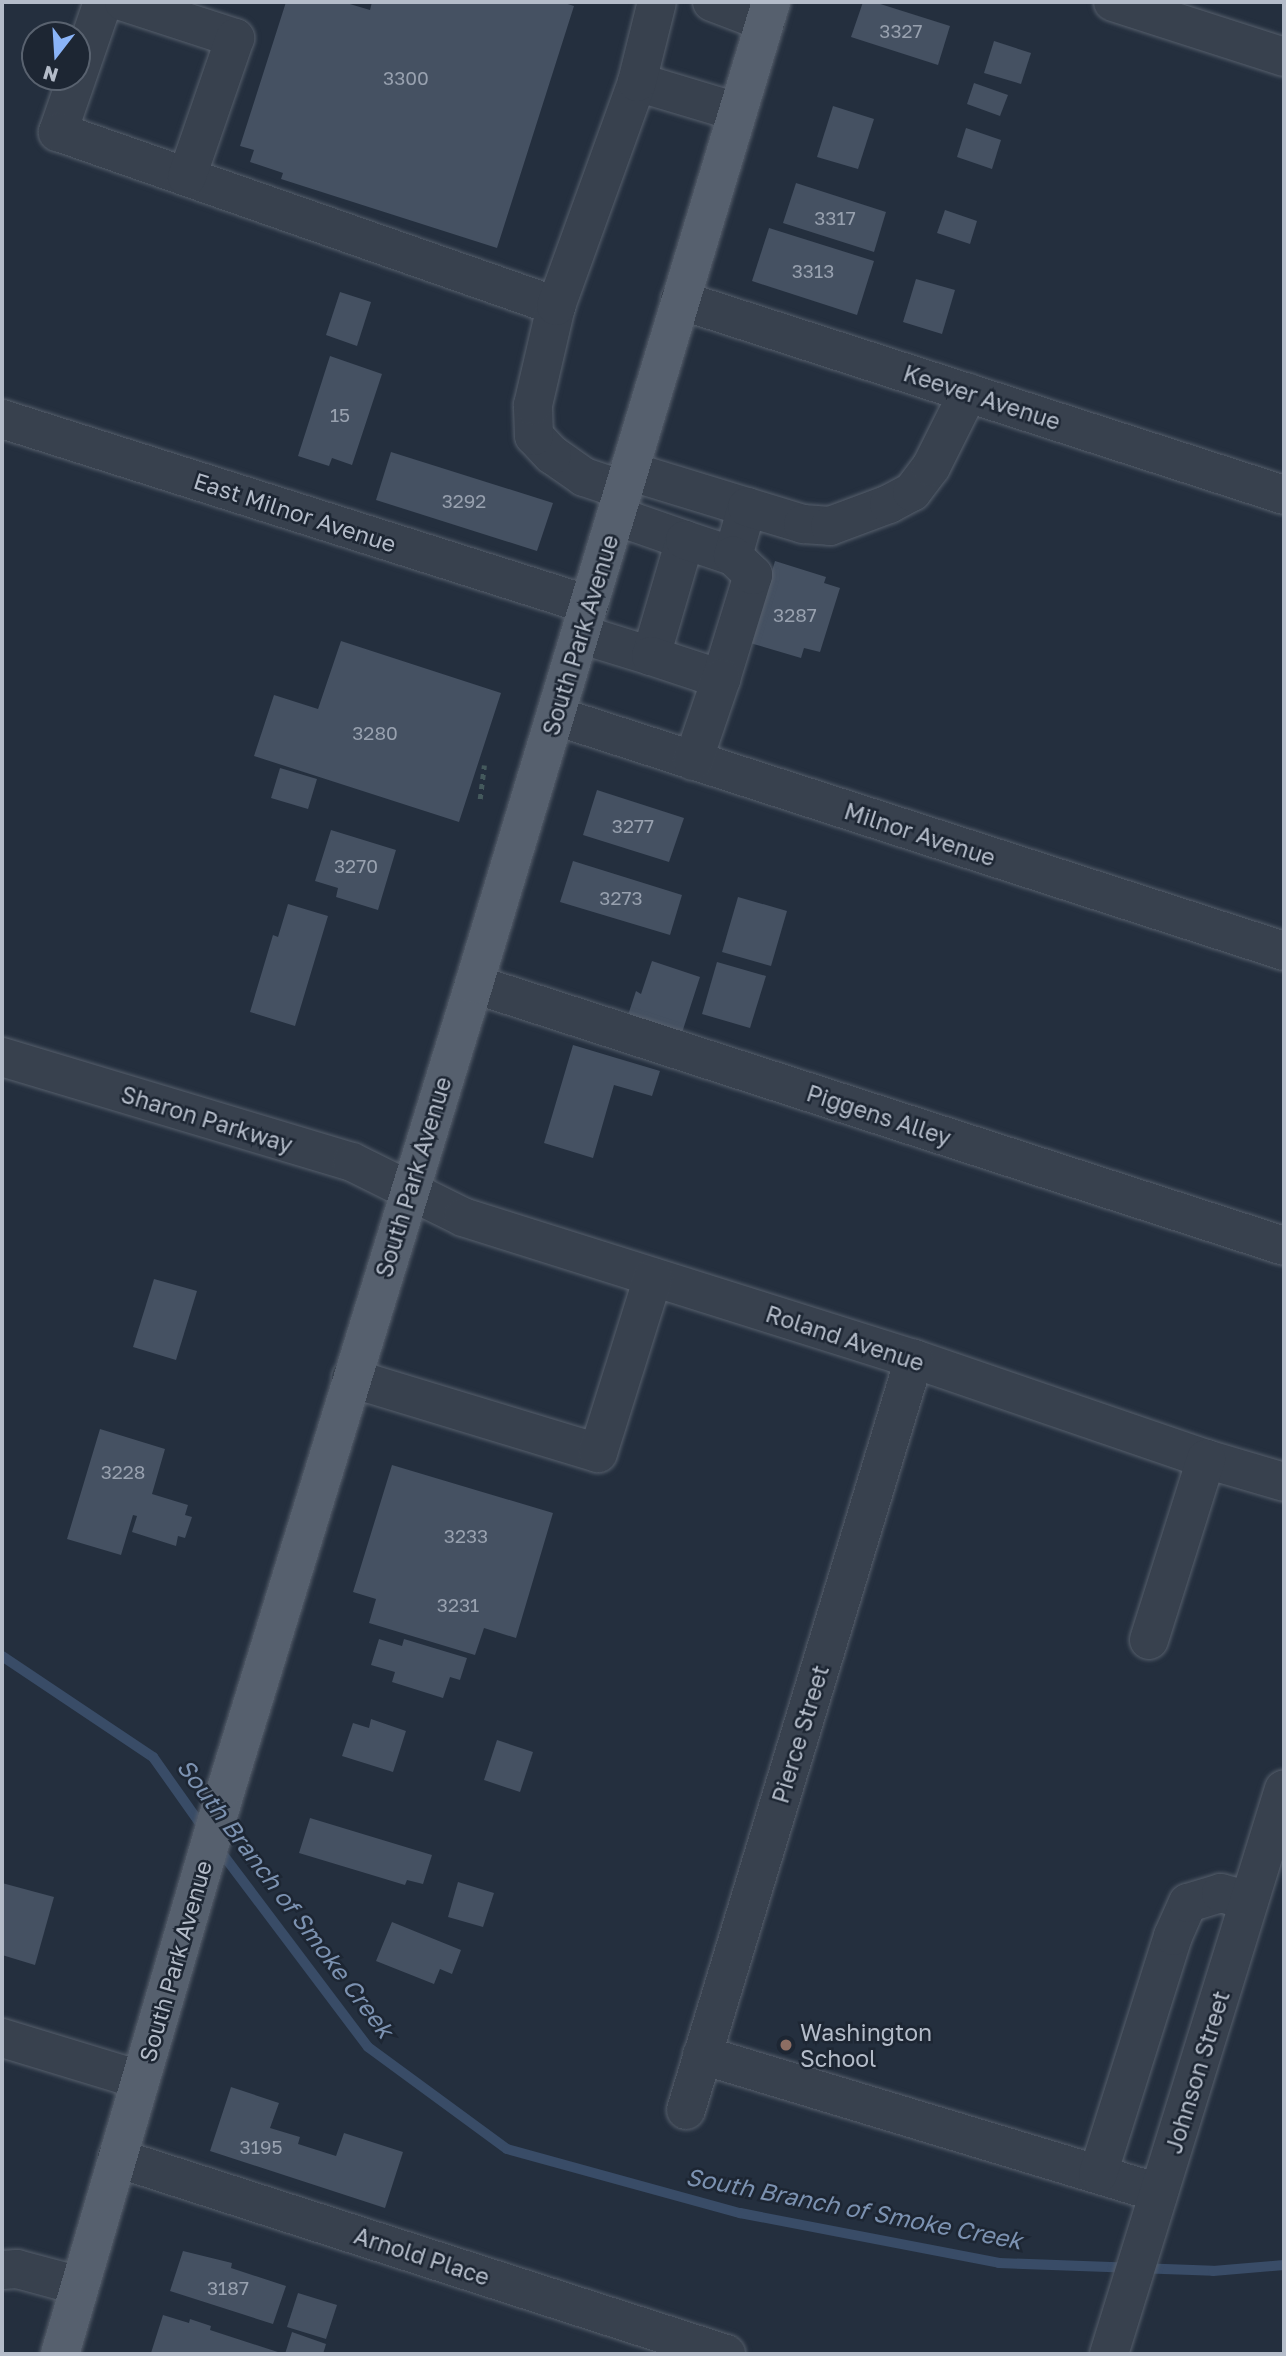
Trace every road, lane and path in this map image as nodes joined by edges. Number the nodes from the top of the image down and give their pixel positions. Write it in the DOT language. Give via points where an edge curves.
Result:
graph roads {
  1 [pos="103,2"];
  2 [pos="124,2"];
  3 [pos="657,2"];
  4 [pos="712,2"];
  5 [pos="1113,2"];
  6 [pos="768,12"];
  7 [pos="1284,57"];
  8 [pos="637,82"];
  9 [pos="737,112"];
  10 [pos="187,177"];
  11 [pos="680,300"];
  12 [pos="555,306"];
  13 [pos="968,393"];
  14 [pos="2,419"];
  15 [pos="623,493"];
  16 [pos="1284,495"];
  17 [pos="747,507"];
  18 [pos="685,540"];
  19 [pos="733,556"];
  20 [pos="585,619"];
  21 [pos="650,656"];
  22 [pos="721,679"];
  23 [pos="556,716"];
  24 [pos="693,761"];
  25 [pos="484,765"];
  26 [pos="480,799"];
  27 [pos="1284,951"];
  28 [pos="474,984"];
  29 [pos="2,1057"];
  30 [pos="409,1189"];
  31 [pos="1284,1246"];
  32 [pos="653,1277"];
  33 [pos="914,1359"];
  34 [pos="351,1378"];
  35 [pos="1206,1459"];
  36 [pos="1284,1482"];
  37 [pos="1149,1640"];
  38 [pos="1284,1789"];
  39 [pos="1250,1901"];
  40 [pos="2,2038"];
  41 [pos="702,2055"];
  42 [pos="140,2080"];
  43 [pos="686,2110"];
  44 [pos="117,2158"];
  45 [pos="1098,2174"];
  46 [pos="1156,2202"];
  47 [pos="2,2270"];
  48 [pos="80,2286"];
  49 [pos="1111,2346"];
  50 [pos="60,2354"];
  51 [pos="726,2354"];
  1 -- 10 [label="street" via="58,132"];
  2 -- 10 [label="street" via="235,38"];
  3 -- 8 [label="street"];
  4 -- 6 [label="street"];
  5 -- 7 [label="street"];
  6 -- 9 [label="main road, South Park Avenue"];
  8 -- 9 [label="street"];
  8 -- 12 [label="street"];
  9 -- 11 [label="main road, South Park Avenue"];
  10 -- 12 [label="street"];
  11 -- 13 [label="street, Keever Avenue"];
  11 -- 15 [label="main road, South Park Avenue"];
  12 -- 15 [label="street" via="533,405 534,436 552,456 584,477"];
  13 -- 16 [label="street, Keever Avenue"];
  13 -- 17 [label="street" via="931,467 912,492 889,505 830,526 803,524"];
  14 -- 20 [label="street, East Milnor Avenue"];
  15 -- 17 [label="street"];
  15 -- 18 [label="street"];
  15 -- 20 [label="main road, South Park Avenue"];
  17 -- 19 [label="street"];
  18 -- 19 [label="street"];
  18 -- 21 [label="street"];
  19 -- 22 [label="street" via="753,575"];
  20 -- 21 [label="street, East Milnor Avenue"];
  20 -- 23 [label="main road, South Park Avenue"];
  21 -- 22 [label="street, East Milnor Avenue"];
  22 -- 24 [label="street"];
  23 -- 24 [label="street, Milnor Avenue"];
  23 -- 28 [label="main road, South Park Avenue"];
  24 -- 27 [label="street, Milnor Avenue"];
  25 -- 26 [label="path"];
  28 -- 30 [label="main road, South Park Avenue"];
  28 -- 31 [label="street, Piggens Alley"];
  29 -- 30 [label="street, Sharon Parkway" via="352,1162"];
  30 -- 32 [label="street, Roland Avenue" via="463,1217"];
  30 -- 34 [label="main road, South Park Avenue"];
  32 -- 33 [label="street, Roland Avenue"];
  32 -- 34 [label="street" via="597,1453"];
  33 -- 35 [label="street, Roland Avenue"];
  33 -- 41 [label="street, Pierce Street"];
  34 -- 42 [label="main road, South Park Avenue"];
  35 -- 36 [label="street, Roland Avenue"];
  35 -- 37 [label="street"];
  38 -- 39 [label="street, Johnson Street"];
  39 -- 45 [label="street" via="1221,1893 1188,1903 1173,1936"];
  39 -- 46 [label="street, Johnson Street"];
  40 -- 42 [label="street"];
  41 -- 43 [label="street, Pierce Street"];
  41 -- 45 [label="street"];
  42 -- 44 [label="main road, South Park Avenue"];
  44 -- 48 [label="main road, South Park Avenue"];
  44 -- 51 [label="street, Arnold Place"];
  45 -- 46 [label="street"];
  46 -- 49 [label="street, Johnson Street"];
  47 -- 48 [label="street" via="17,2269"];
  48 -- 50 [label="main road, South Park Avenue"];
}
